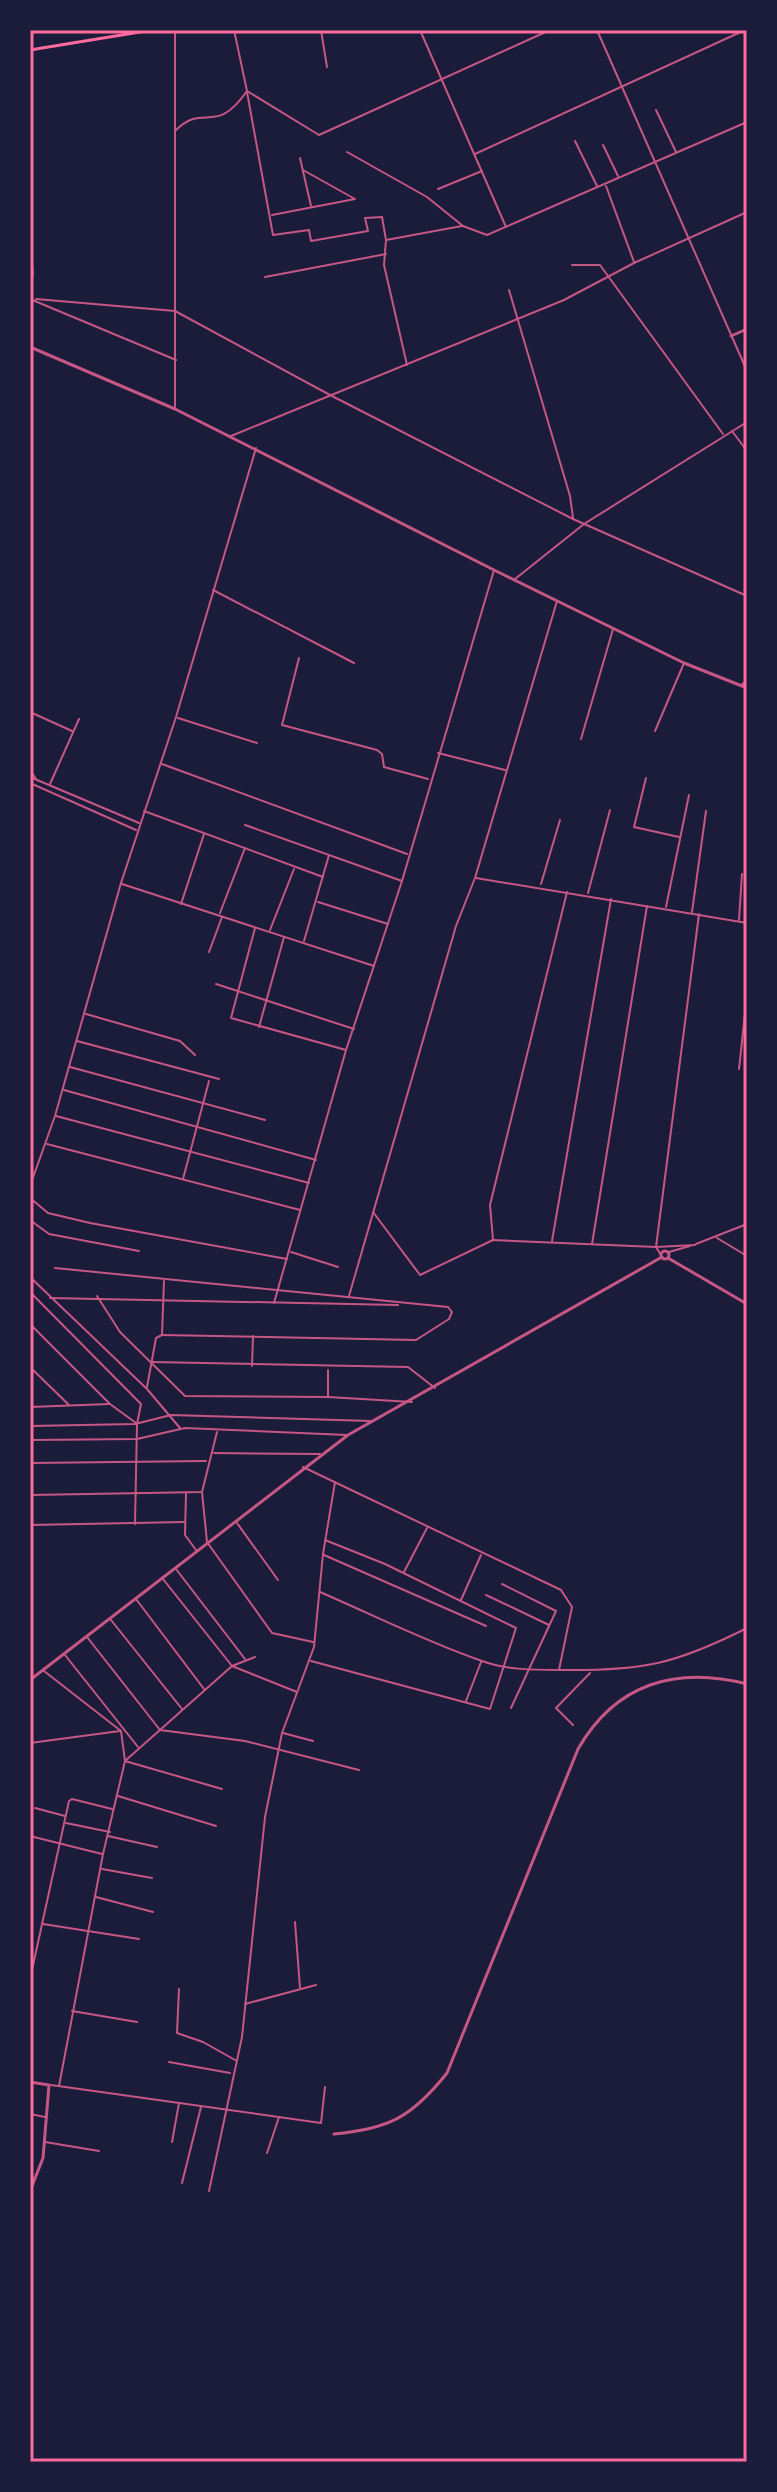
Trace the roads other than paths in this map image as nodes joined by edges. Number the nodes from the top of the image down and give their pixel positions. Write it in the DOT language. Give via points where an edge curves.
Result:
graph roads {
  1 [pos="152,30"];
  2 [pos="175,30"];
  3 [pos="234,30"];
  4 [pos="321,30"];
  5 [pos="420,30"];
  6 [pos="550,30"];
  7 [pos="597,30"];
  8 [pos="745,30"];
  9 [pos="30,50"];
  10 [pos="327,67"];
  11 [pos="444,78"];
  12 [pos="622,86"];
  13 [pos="247,91"];
  14 [pos="656,110"];
  15 [pos="747,122"];
  16 [pos="174,132"];
  17 [pos="575,141"];
  18 [pos="603,145"];
  19 [pos="347,152"];
  20 [pos="475,154"];
  21 [pos="677,154"];
  22 [pos="300,158"];
  23 [pos="656,162"];
  24 [pos="303,170"];
  25 [pos="483,170"];
  26 [pos="619,179"];
  27 [pos="606,184"];
  28 [pos="598,188"];
  29 [pos="438,189"];
  30 [pos="311,207"];
  31 [pos="747,212"];
  32 [pos="271,215"];
  33 [pos="463,226"];
  34 [pos="507,229"];
  35 [pos="690,239"];
  36 [pos="386,240"];
  37 [pos="30,245"];
  38 [pos="388,254"];
  39 [pos="634,263"];
  40 [pos="572,265"];
  41 [pos="32,275"];
  42 [pos="609,276"];
  43 [pos="265,277"];
  44 [pos="30,284"];
  45 [pos="509,290"];
  46 [pos="30,299"];
  47 [pos="36,299"];
  48 [pos="175,311"];
  49 [pos="516,319"];
  50 [pos="747,329"];
  51 [pos="731,336"];
  52 [pos="30,347"];
  53 [pos="177,360"];
  54 [pos="407,365"];
  55 [pos="747,371"];
  56 [pos="330,395"];
  57 [pos="175,409"];
  58 [pos="747,422"];
  59 [pos="732,431"];
  60 [pos="724,435"];
  61 [pos="231,436"];
  62 [pos="256,448"];
  63 [pos="747,451"];
  64 [pos="573,519"];
  65 [pos="584,524"];
  66 [pos="494,570"];
  67 [pos="514,580"];
  68 [pos="213,590"];
  69 [pos="747,596"];
  70 [pos="557,601"];
  71 [pos="614,628"];
  72 [pos="299,658"];
  73 [pos="354,663"];
  74 [pos="684,663"];
  75 [pos="747,682"];
  76 [pos="742,684"];
  77 [pos="747,688"];
  78 [pos="30,712"];
  79 [pos="176,717"];
  80 [pos="79,719"];
  81 [pos="73,731"];
  82 [pos="655,731"];
  83 [pos="581,739"];
  84 [pos="257,743"];
  85 [pos="438,753"];
  86 [pos="161,764"];
  87 [pos="30,770"];
  88 [pos="507,770"];
  89 [pos="30,777"];
  90 [pos="646,778"];
  91 [pos="37,780"];
  92 [pos="430,780"];
  93 [pos="30,783"];
  94 [pos="49,785"];
  95 [pos="689,795"];
  96 [pos="610,810"];
  97 [pos="144,811"];
  98 [pos="706,811"];
  99 [pos="560,820"];
  100 [pos="140,823"];
  101 [pos="245,825"];
  102 [pos="138,831"];
  103 [pos="204,833"];
  104 [pos="679,837"];
  105 [pos="245,848"];
  106 [pos="329,855"];
  107 [pos="409,855"];
  108 [pos="294,867"];
  109 [pos="742,874"];
  110 [pos="323,877"];
  111 [pos="475,878"];
  112 [pos="402,881"];
  113 [pos="121,883"];
  114 [pos="541,886"];
  115 [pos="567,892"];
  116 [pos="587,894"];
  117 [pos="611,899"];
  118 [pos="316,901"];
  119 [pos="180,905"];
  120 [pos="647,906"];
  121 [pos="666,908"];
  122 [pos="692,912"];
  123 [pos="699,914"];
  124 [pos="221,915"];
  125 [pos="739,921"];
  126 [pos="747,923"];
  127 [pos="389,925"];
  128 [pos="255,927"];
  129 [pos="270,931"];
  130 [pos="284,936"];
  131 [pos="303,942"];
  132 [pos="209,952"];
  133 [pos="376,966"];
  134 [pos="216,984"];
  135 [pos="237,991"];
  136 [pos="747,995"];
  137 [pos="268,999"];
  138 [pos="85,1013"];
  139 [pos="258,1028"];
  140 [pos="354,1029"];
  141 [pos="77,1041"];
  142 [pos="346,1050"];
  143 [pos="195,1055"];
  144 [pos="69,1066"];
  145 [pos="739,1069"];
  146 [pos="219,1079"];
  147 [pos="210,1080"];
  148 [pos="62,1090"];
  149 [pos="203,1103"];
  150 [pos="55,1116"];
  151 [pos="265,1120"];
  152 [pos="197,1128"];
  153 [pos="46,1143"];
  154 [pos="190,1153"];
  155 [pos="316,1160"];
  156 [pos="183,1180"];
  157 [pos="309,1183"];
  158 [pos="30,1186"];
  159 [pos="30,1198"];
  160 [pos="303,1211"];
  161 [pos="373,1212"];
  162 [pos="30,1220"];
  163 [pos="746,1226"];
  164 [pos="716,1237"];
  165 [pos="493,1240"];
  166 [pos="552,1241"];
  167 [pos="592,1244"];
  168 [pos="695,1245"];
  169 [pos="656,1247"];
  170 [pos="139,1251"];
  171 [pos="291,1252"];
  172 [pos="668,1255"];
  173 [pos="662,1256"];
  174 [pos="747,1256"];
  175 [pos="287,1260"];
  176 [pos="338,1267"];
  177 [pos="55,1268"];
  178 [pos="30,1277"];
  179 [pos="164,1280"];
  180 [pos="278,1289"];
  181 [pos="30,1292"];
  182 [pos="97,1296"];
  183 [pos="349,1296"];
  184 [pos="50,1298"];
  185 [pos="162,1301"];
  186 [pos="274,1303"];
  187 [pos="747,1304"];
  188 [pos="407,1305"];
  189 [pos="30,1324"];
  190 [pos="162,1335"];
  191 [pos="253,1336"];
  192 [pos="152,1362"];
  193 [pos="30,1367"];
  194 [pos="252,1367"];
  195 [pos="328,1368"];
  196 [pos="435,1388"];
  197 [pos="147,1389"];
  198 [pos="328,1397"];
  199 [pos="412,1402"];
  200 [pos="110,1404"];
  201 [pos="70,1406"];
  202 [pos="30,1407"];
  203 [pos="171,1415"];
  204 [pos="375,1421"];
  205 [pos="137,1424"];
  206 [pos="30,1426"];
  207 [pos="180,1428"];
  208 [pos="217,1429"];
  209 [pos="348,1435"];
  210 [pos="137,1439"];
  211 [pos="30,1440"];
  212 [pos="213,1453"];
  213 [pos="321,1454"];
  214 [pos="136,1460"];
  215 [pos="207,1461"];
  216 [pos="30,1463"];
  217 [pos="303,1467"];
  218 [pos="335,1482"];
  219 [pos="186,1491"];
  220 [pos="202,1492"];
  221 [pos="136,1494"];
  222 [pos="30,1495"];
  223 [pos="235,1520"];
  224 [pos="184,1522"];
  225 [pos="135,1524"];
  226 [pos="30,1525"];
  227 [pos="427,1527"];
  228 [pos="325,1540"];
  229 [pos="207,1542"];
  230 [pos="196,1550"];
  231 [pos="481,1553"];
  232 [pos="323,1554"];
  233 [pos="175,1568"];
  234 [pos="404,1573"];
  235 [pos="162,1578"];
  236 [pos="278,1580"];
  237 [pos="502,1584"];
  238 [pos="319,1591"];
  239 [pos="486,1595"];
  240 [pos="135,1598"];
  241 [pos="461,1601"];
  242 [pos="110,1619"];
  243 [pos="549,1625"];
  244 [pos="486,1626"];
  245 [pos="747,1628"];
  246 [pos="87,1637"];
  247 [pos="314,1643"];
  248 [pos="65,1654"];
  249 [pos="255,1657"];
  250 [pos="246,1660"];
  251 [pos="310,1660"];
  252 [pos="481,1661"];
  253 [pos="232,1666"];
  254 [pos="503,1666"];
  255 [pos="528,1669"];
  256 [pos="43,1670"];
  257 [pos="559,1670"];
  258 [pos="590,1673"];
  259 [pos="30,1680"];
  260 [pos="747,1684"];
  261 [pos="204,1689"];
  262 [pos="298,1692"];
  263 [pos="466,1702"];
  264 [pos="511,1708"];
  265 [pos="182,1709"];
  266 [pos="573,1725"];
  267 [pos="160,1730"];
  268 [pos="121,1731"];
  269 [pos="282,1733"];
  270 [pos="313,1741"];
  271 [pos="30,1743"];
  272 [pos="139,1748"];
  273 [pos="278,1750"];
  274 [pos="125,1761"];
  275 [pos="359,1770"];
  276 [pos="222,1789"];
  277 [pos="117,1796"];
  278 [pos="35,1808"];
  279 [pos="113,1810"];
  280 [pos="66,1817"];
  281 [pos="65,1823"];
  282 [pos="216,1826"];
  283 [pos="109,1834"];
  284 [pos="30,1836"];
  285 [pos="59,1846"];
  286 [pos="157,1847"];
  287 [pos="103,1854"];
  288 [pos="101,1868"];
  289 [pos="152,1878"];
  290 [pos="94,1897"];
  291 [pos="153,1912"];
  292 [pos="295,1922"];
  293 [pos="42,1923"];
  294 [pos="88,1929"];
  295 [pos="139,1939"];
  296 [pos="30,1979"];
  297 [pos="316,1985"];
  298 [pos="179,1989"];
  299 [pos="300,1989"];
  300 [pos="245,2004"];
  301 [pos="72,2011"];
  302 [pos="137,2022"];
  303 [pos="236,2060"];
  304 [pos="169,2062"];
  305 [pos="232,2073"];
  306 [pos="30,2082"];
  307 [pos="49,2085"];
  308 [pos="59,2086"];
  309 [pos="325,2087"];
  310 [pos="179,2103"];
  311 [pos="201,2106"];
  312 [pos="225,2109"];
  313 [pos="30,2114"];
  314 [pos="45,2117"];
  315 [pos="279,2117"];
  316 [pos="334,2134"];
  317 [pos="45,2142"];
  318 [pos="172,2142"];
  319 [pos="99,2151"];
  320 [pos="267,2153"];
  321 [pos="182,2183"];
  322 [pos="30,2191"];
  323 [pos="209,2191"];
  1 -- 9 [label="main road"];
  2 -- 16 [label="street"];
  3 -- 13 [label="street"];
  4 -- 10 [label="street"];
  5 -- 11 [label="street"];
  6 -- 11 [label="street"];
  7 -- 12 [label="street"];
  8 -- 12 [label="street"];
  11 -- 13 [label="street" via="319,135"];
  11 -- 20 [label="street"];
  12 -- 20 [label="street"];
  12 -- 23 [label="street"];
  13 -- 16 [label="street" via="229,114 192,118"];
  13 -- 32 [label="street"];
  14 -- 21 [label="street"];
  15 -- 21 [label="street"];
  16 -- 48 [label="street"];
  17 -- 28 [label="street"];
  18 -- 26 [label="street"];
  19 -- 33 [label="street" via="427,197"];
  20 -- 25 [label="street"];
  21 -- 23 [label="street"];
  22 -- 24 [label="street"];
  23 -- 26 [label="street"];
  23 -- 35 [label="street"];
  24 -- 30 [label="street"];
  24 -- 30 [label="street" via="355,199"];
  25 -- 29 [label="street"];
  25 -- 34 [label="street"];
  26 -- 27 [label="street"];
  27 -- 28 [label="street"];
  27 -- 39 [label="street"];
  28 -- 34 [label="street"];
  30 -- 32 [label="street"];
  31 -- 35 [label="street"];
  32 -- 36 [label="street" via="273,235 309,230 311,241 368,231 365,218 382,217"];
  33 -- 34 [label="street" via="487,235"];
  33 -- 36 [label="street"];
  35 -- 39 [label="street"];
  35 -- 51 [label="street"];
  36 -- 38 [label="street"];
  37 -- 41 [label="street"];
  38 -- 43 [label="street"];
  38 -- 54 [label="street" via="384,265"];
  39 -- 42 [label="street"];
  40 -- 42 [label="street" via="600,265"];
  41 -- 44 [label="street"];
  42 -- 49 [label="street"];
  42 -- 60 [label="street"];
  45 -- 49 [label="street"];
  46 -- 47 [label="street"];
  47 -- 48 [label="street"];
  47 -- 53 [label="street"];
  48 -- 53 [label="street"];
  48 -- 56 [label="street"];
  49 -- 54 [label="street"];
  49 -- 64 [label="street"];
  50 -- 51 [label="street"];
  51 -- 55 [label="street"];
  52 -- 57 [label="street"];
  53 -- 57 [label="street"];
  54 -- 56 [label="street"];
  56 -- 61 [label="street"];
  56 -- 64 [label="street"];
  57 -- 61 [label="street"];
  58 -- 59 [label="street"];
  59 -- 60 [label="street"];
  59 -- 63 [label="street"];
  60 -- 65 [label="street"];
  61 -- 62 [label="street"];
  62 -- 66 [label="street"];
  62 -- 68 [label="street"];
  64 -- 65 [label="street"];
  65 -- 67 [label="street"];
  65 -- 69 [label="street"];
  66 -- 67 [label="street"];
  66 -- 85 [label="street"];
  67 -- 70 [label="street"];
  68 -- 73 [label="street"];
  68 -- 79 [label="street"];
  70 -- 71 [label="street"];
  70 -- 88 [label="street"];
  71 -- 74 [label="street"];
  71 -- 83 [label="street"];
  72 -- 92 [label="street" via="282,725 379,750 384,767"];
  74 -- 76 [label="street"];
  74 -- 82 [label="street"];
  75 -- 76 [label="street"];
  76 -- 77 [label="street"];
  78 -- 81 [label="street"];
  79 -- 84 [label="street"];
  79 -- 86 [label="street"];
  80 -- 81 [label="street"];
  81 -- 94 [label="street"];
  85 -- 88 [label="street"];
  85 -- 92 [label="street"];
  86 -- 97 [label="street"];
  86 -- 107 [label="street"];
  87 -- 91 [label="street"];
  88 -- 111 [label="street"];
  89 -- 91 [label="street"];
  90 -- 104 [label="street" via="634,827"];
  91 -- 94 [label="street"];
  92 -- 107 [label="street"];
  93 -- 102 [label="street"];
  94 -- 100 [label="street"];
  95 -- 104 [label="street"];
  96 -- 116 [label="street"];
  97 -- 100 [label="street"];
  97 -- 103 [label="street"];
  98 -- 122 [label="street"];
  99 -- 114 [label="street"];
  100 -- 102 [label="street"];
  101 -- 106 [label="street"];
  102 -- 113 [label="street"];
  103 -- 105 [label="street"];
  103 -- 119 [label="street"];
  104 -- 121 [label="street"];
  105 -- 108 [label="street"];
  105 -- 124 [label="street"];
  106 -- 110 [label="street"];
  106 -- 112 [label="street"];
  107 -- 112 [label="street"];
  108 -- 110 [label="street"];
  108 -- 129 [label="street"];
  109 -- 125 [label="street"];
  110 -- 118 [label="street"];
  111 -- 114 [label="street"];
  111 -- 161 [label="street" via="456,926"];
  112 -- 127 [label="street"];
  113 -- 119 [label="street"];
  113 -- 138 [label="street"];
  114 -- 115 [label="street"];
  115 -- 116 [label="street"];
  115 -- 165 [label="street" via="490,1205"];
  116 -- 117 [label="street"];
  117 -- 120 [label="street"];
  117 -- 166 [label="street"];
  118 -- 127 [label="street"];
  118 -- 131 [label="street"];
  119 -- 124 [label="street"];
  120 -- 121 [label="street"];
  120 -- 167 [label="street"];
  121 -- 122 [label="street"];
  122 -- 123 [label="street"];
  123 -- 125 [label="street"];
  123 -- 169 [label="street"];
  124 -- 128 [label="street"];
  124 -- 132 [label="street"];
  125 -- 126 [label="street"];
  127 -- 133 [label="street"];
  128 -- 129 [label="street"];
  128 -- 135 [label="street"];
  129 -- 130 [label="street"];
  130 -- 131 [label="street"];
  130 -- 137 [label="street"];
  131 -- 133 [label="street"];
  133 -- 140 [label="street"];
  134 -- 135 [label="street"];
  135 -- 137 [label="street"];
  135 -- 139 [label="street" via="231,1018"];
  136 -- 145 [label="street"];
  137 -- 139 [label="street"];
  137 -- 140 [label="street"];
  138 -- 141 [label="street"];
  138 -- 143 [label="street" via="180,1041"];
  139 -- 142 [label="street"];
  140 -- 142 [label="street"];
  141 -- 144 [label="street"];
  141 -- 147 [label="street"];
  142 -- 155 [label="street"];
  144 -- 148 [label="street"];
  144 -- 149 [label="street"];
  146 -- 147 [label="street"];
  147 -- 149 [label="street"];
  148 -- 150 [label="street"];
  148 -- 152 [label="street"];
  149 -- 151 [label="street"];
  149 -- 152 [label="street"];
  150 -- 153 [label="street"];
  150 -- 154 [label="street"];
  152 -- 154 [label="street"];
  152 -- 155 [label="street"];
  153 -- 156 [label="street"];
  153 -- 158 [label="street"];
  154 -- 156 [label="street"];
  154 -- 157 [label="street"];
  155 -- 157 [label="street"];
  156 -- 160 [label="street"];
  157 -- 160 [label="street"];
  159 -- 175 [label="street" via="48,1213"];
  160 -- 171 [label="street"];
  161 -- 165 [label="street" via="420,1275"];
  161 -- 183 [label="street"];
  162 -- 170 [label="street" via="49,1234"];
  163 -- 164 [label="street"];
  164 -- 168 [label="street"];
  164 -- 174 [label="street"];
  165 -- 166 [label="street"];
  166 -- 167 [label="street"];
  167 -- 169 [label="street"];
  168 -- 169 [label="street"];
  168 -- 172 [label="street"];
  169 -- 173 [label="street"];
  171 -- 175 [label="street"];
  171 -- 176 [label="street"];
  172 -- 173 [label="street"];
  172 -- 187 [label="street"];
  173 -- 196 [label="street"];
  175 -- 180 [label="street"];
  177 -- 179 [label="street"];
  178 -- 184 [label="street"];
  179 -- 180 [label="street"];
  179 -- 185 [label="street"];
  180 -- 183 [label="street"];
  180 -- 186 [label="street"];
  181 -- 205 [label="street" via="141,1404"];
  182 -- 184 [label="street"];
  182 -- 185 [label="street"];
  182 -- 192 [label="street" via="120,1332"];
  183 -- 188 [label="street"];
  184 -- 197 [label="street"];
  185 -- 186 [label="street"];
  185 -- 190 [label="street"];
  186 -- 188 [label="street"];
  188 -- 191 [label="street" via="448,1307 452,1312 416,1340"];
  189 -- 200 [label="street"];
  190 -- 191 [label="street"];
  190 -- 192 [label="street" via="156,1338"];
  191 -- 194 [label="street"];
  192 -- 194 [label="street"];
  192 -- 197 [label="street"];
  192 -- 198 [label="street" via="185,1396"];
  193 -- 201 [label="street"];
  194 -- 195 [label="street"];
  195 -- 196 [label="street" via="408,1367"];
  195 -- 198 [label="street"];
  196 -- 199 [label="street"];
  197 -- 203 [label="street"];
  198 -- 199 [label="street"];
  199 -- 204 [label="street"];
  200 -- 201 [label="street"];
  200 -- 205 [label="street"];
  201 -- 202 [label="street"];
  203 -- 204 [label="street"];
  203 -- 205 [label="street"];
  203 -- 207 [label="street"];
  204 -- 209 [label="street"];
  205 -- 206 [label="street"];
  205 -- 210 [label="street"];
  207 -- 208 [label="street"];
  207 -- 210 [label="street"];
  208 -- 209 [label="street"];
  208 -- 212 [label="street"];
  209 -- 213 [label="street"];
  210 -- 211 [label="street"];
  210 -- 214 [label="street"];
  212 -- 213 [label="street"];
  212 -- 215 [label="street"];
  213 -- 217 [label="street"];
  214 -- 215 [label="street"];
  214 -- 216 [label="street"];
  214 -- 221 [label="street"];
  215 -- 220 [label="street"];
  217 -- 218 [label="street"];
  217 -- 223 [label="street"];
  218 -- 227 [label="street"];
  218 -- 228 [label="street"];
  219 -- 220 [label="street"];
  219 -- 221 [label="street"];
  219 -- 224 [label="street"];
  220 -- 229 [label="street"];
  221 -- 222 [label="street"];
  221 -- 225 [label="street"];
  223 -- 229 [label="street"];
  223 -- 236 [label="street"];
  224 -- 225 [label="street"];
  224 -- 230 [label="street" via="185,1535"];
  225 -- 226 [label="street"];
  227 -- 231 [label="street"];
  227 -- 234 [label="street"];
  228 -- 232 [label="street"];
  228 -- 234 [label="street"];
  229 -- 230 [label="street"];
  229 -- 247 [label="street" via="272,1633"];
  230 -- 233 [label="street"];
  231 -- 241 [label="street"];
  231 -- 257 [label="street" via="568,1596 572,1616"];
  232 -- 238 [label="street"];
  232 -- 244 [label="street"];
  233 -- 235 [label="street"];
  233 -- 250 [label="street"];
  234 -- 241 [label="street"];
  235 -- 240 [label="street"];
  235 -- 253 [label="street"];
  237 -- 243 [label="street" via="556,1611"];
  238 -- 247 [label="street"];
  238 -- 252 [label="street"];
  239 -- 243 [label="street"];
  240 -- 242 [label="street"];
  240 -- 261 [label="street"];
  241 -- 254 [label="street" via="516,1628"];
  242 -- 246 [label="street"];
  242 -- 265 [label="street"];
  243 -- 255 [label="street"];
  245 -- 258 [label="street" via="685,1657"];
  246 -- 248 [label="street"];
  246 -- 267 [label="street"];
  247 -- 251 [label="street"];
  248 -- 256 [label="street"];
  248 -- 272 [label="street"];
  249 -- 250 [label="street"];
  250 -- 253 [label="street"];
  251 -- 262 [label="street"];
  251 -- 263 [label="street"];
  252 -- 254 [label="street"];
  252 -- 263 [label="street"];
  253 -- 261 [label="street"];
  253 -- 262 [label="street"];
  254 -- 255 [label="street"];
  254 -- 263 [label="street" via="490,1709"];
  255 -- 257 [label="street"];
  255 -- 264 [label="street"];
  256 -- 259 [label="street"];
  256 -- 268 [label="street"];
  257 -- 258 [label="street"];
  258 -- 266 [label="street" via="556,1708"];
  260 -- 316 [label="street" via="701,1675 665,1679 629,1694 588,1731 447,2073 411,2112 390,2124"];
  261 -- 265 [label="street"];
  262 -- 269 [label="street"];
  265 -- 267 [label="street"];
  267 -- 272 [label="street"];
  267 -- 273 [label="street"];
  268 -- 271 [label="street"];
  268 -- 274 [label="street"];
  269 -- 270 [label="street"];
  269 -- 273 [label="street"];
  272 -- 274 [label="street"];
  273 -- 275 [label="street"];
  273 -- 300 [label="street" via="265,1817"];
  274 -- 276 [label="street"];
  274 -- 277 [label="street"];
  277 -- 279 [label="street"];
  277 -- 282 [label="street"];
  278 -- 280 [label="street"];
  279 -- 280 [label="street" via="71,1799"];
  279 -- 283 [label="street"];
  280 -- 281 [label="street"];
  281 -- 283 [label="street"];
  281 -- 285 [label="street"];
  283 -- 286 [label="street"];
  283 -- 287 [label="street"];
  284 -- 285 [label="street"];
  285 -- 287 [label="street"];
  285 -- 293 [label="street"];
  287 -- 288 [label="street"];
  288 -- 289 [label="street"];
  288 -- 290 [label="street"];
  290 -- 291 [label="street"];
  290 -- 294 [label="street"];
  292 -- 299 [label="street"];
  293 -- 294 [label="street"];
  293 -- 296 [label="street"];
  294 -- 295 [label="street"];
  294 -- 301 [label="street"];
  297 -- 299 [label="street"];
  298 -- 303 [label="street" via="177,2033"];
  299 -- 300 [label="street"];
  300 -- 303 [label="street"];
  301 -- 302 [label="street"];
  301 -- 308 [label="street"];
  303 -- 305 [label="street"];
  304 -- 305 [label="street"];
  305 -- 312 [label="street"];
  306 -- 307 [label="street"];
  307 -- 308 [label="street"];
  307 -- 314 [label="street"];
  308 -- 310 [label="street"];
  309 -- 315 [label="street" via="321,2123"];
  310 -- 311 [label="street"];
  310 -- 318 [label="street"];
  311 -- 312 [label="street"];
  311 -- 321 [label="street"];
  312 -- 315 [label="street"];
  312 -- 323 [label="street"];
  313 -- 314 [label="street"];
  314 -- 317 [label="street"];
  315 -- 320 [label="street"];
  317 -- 319 [label="street"];
  317 -- 322 [label="street"];
}
